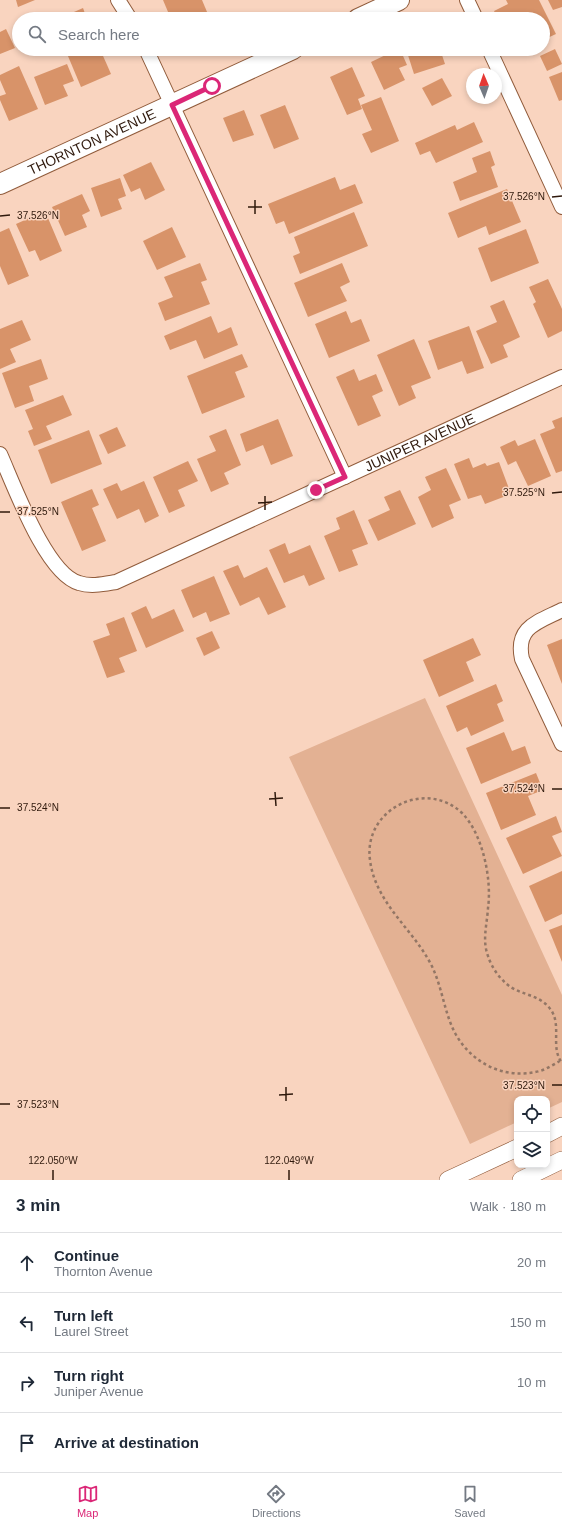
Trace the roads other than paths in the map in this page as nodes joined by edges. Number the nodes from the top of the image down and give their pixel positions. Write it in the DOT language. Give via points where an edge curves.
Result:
graph roads {
  1 [pos="118,0"];
  2 [pos="399,0"];
  3 [pos="467,0"];
  4 [pos="126,12"];
  5 [pos="373,12"];
  6 [pos="473,12"];
  7 [pos="149,56"];
  8 [pos="278,56"];
  9 [pos="492,56"];
  10 [pos="172,105"];
  11 [pos="0,184"];
  12 [pos="562,207"];
  13 [pos="562,376"];
  14 [pos="0,454"];
  15 [pos="345,477"];
  16 [pos="562,610"];
  17 [pos="562,744"];
  18 [pos="562,1126"];
  19 [pos="550,1132"];
  20 [pos="514,1149"];
  21 [pos="562,1160"];
  22 [pos="448,1180"];
  23 [pos="521,1180"];
  1 -- 4 [label="street"];
  2 -- 5 [label="main road"];
  3 -- 6 [label="street"];
  7 -- 10 [label="street"];
  8 -- 10 [label="main road, THORNTON AVENUE"];
  9 -- 12 [label="street"];
  10 -- 11 [label="main road, THORNTON AVENUE"];
  10 -- 15 [label="street"];
  13 -- 15 [label="street, JUNIPER AVENUE"];
  14 -- 15 [label="street, JUNIPER AVENUE" via="46,553 60,571 78,583 96,585 116,582"];
  16 -- 17 [label="street" via="527,629 521,637 520,649 522,659"];
  18 -- 19 [label="street"];
  20 -- 22 [label="street"];
  21 -- 23 [label="street"];
}
